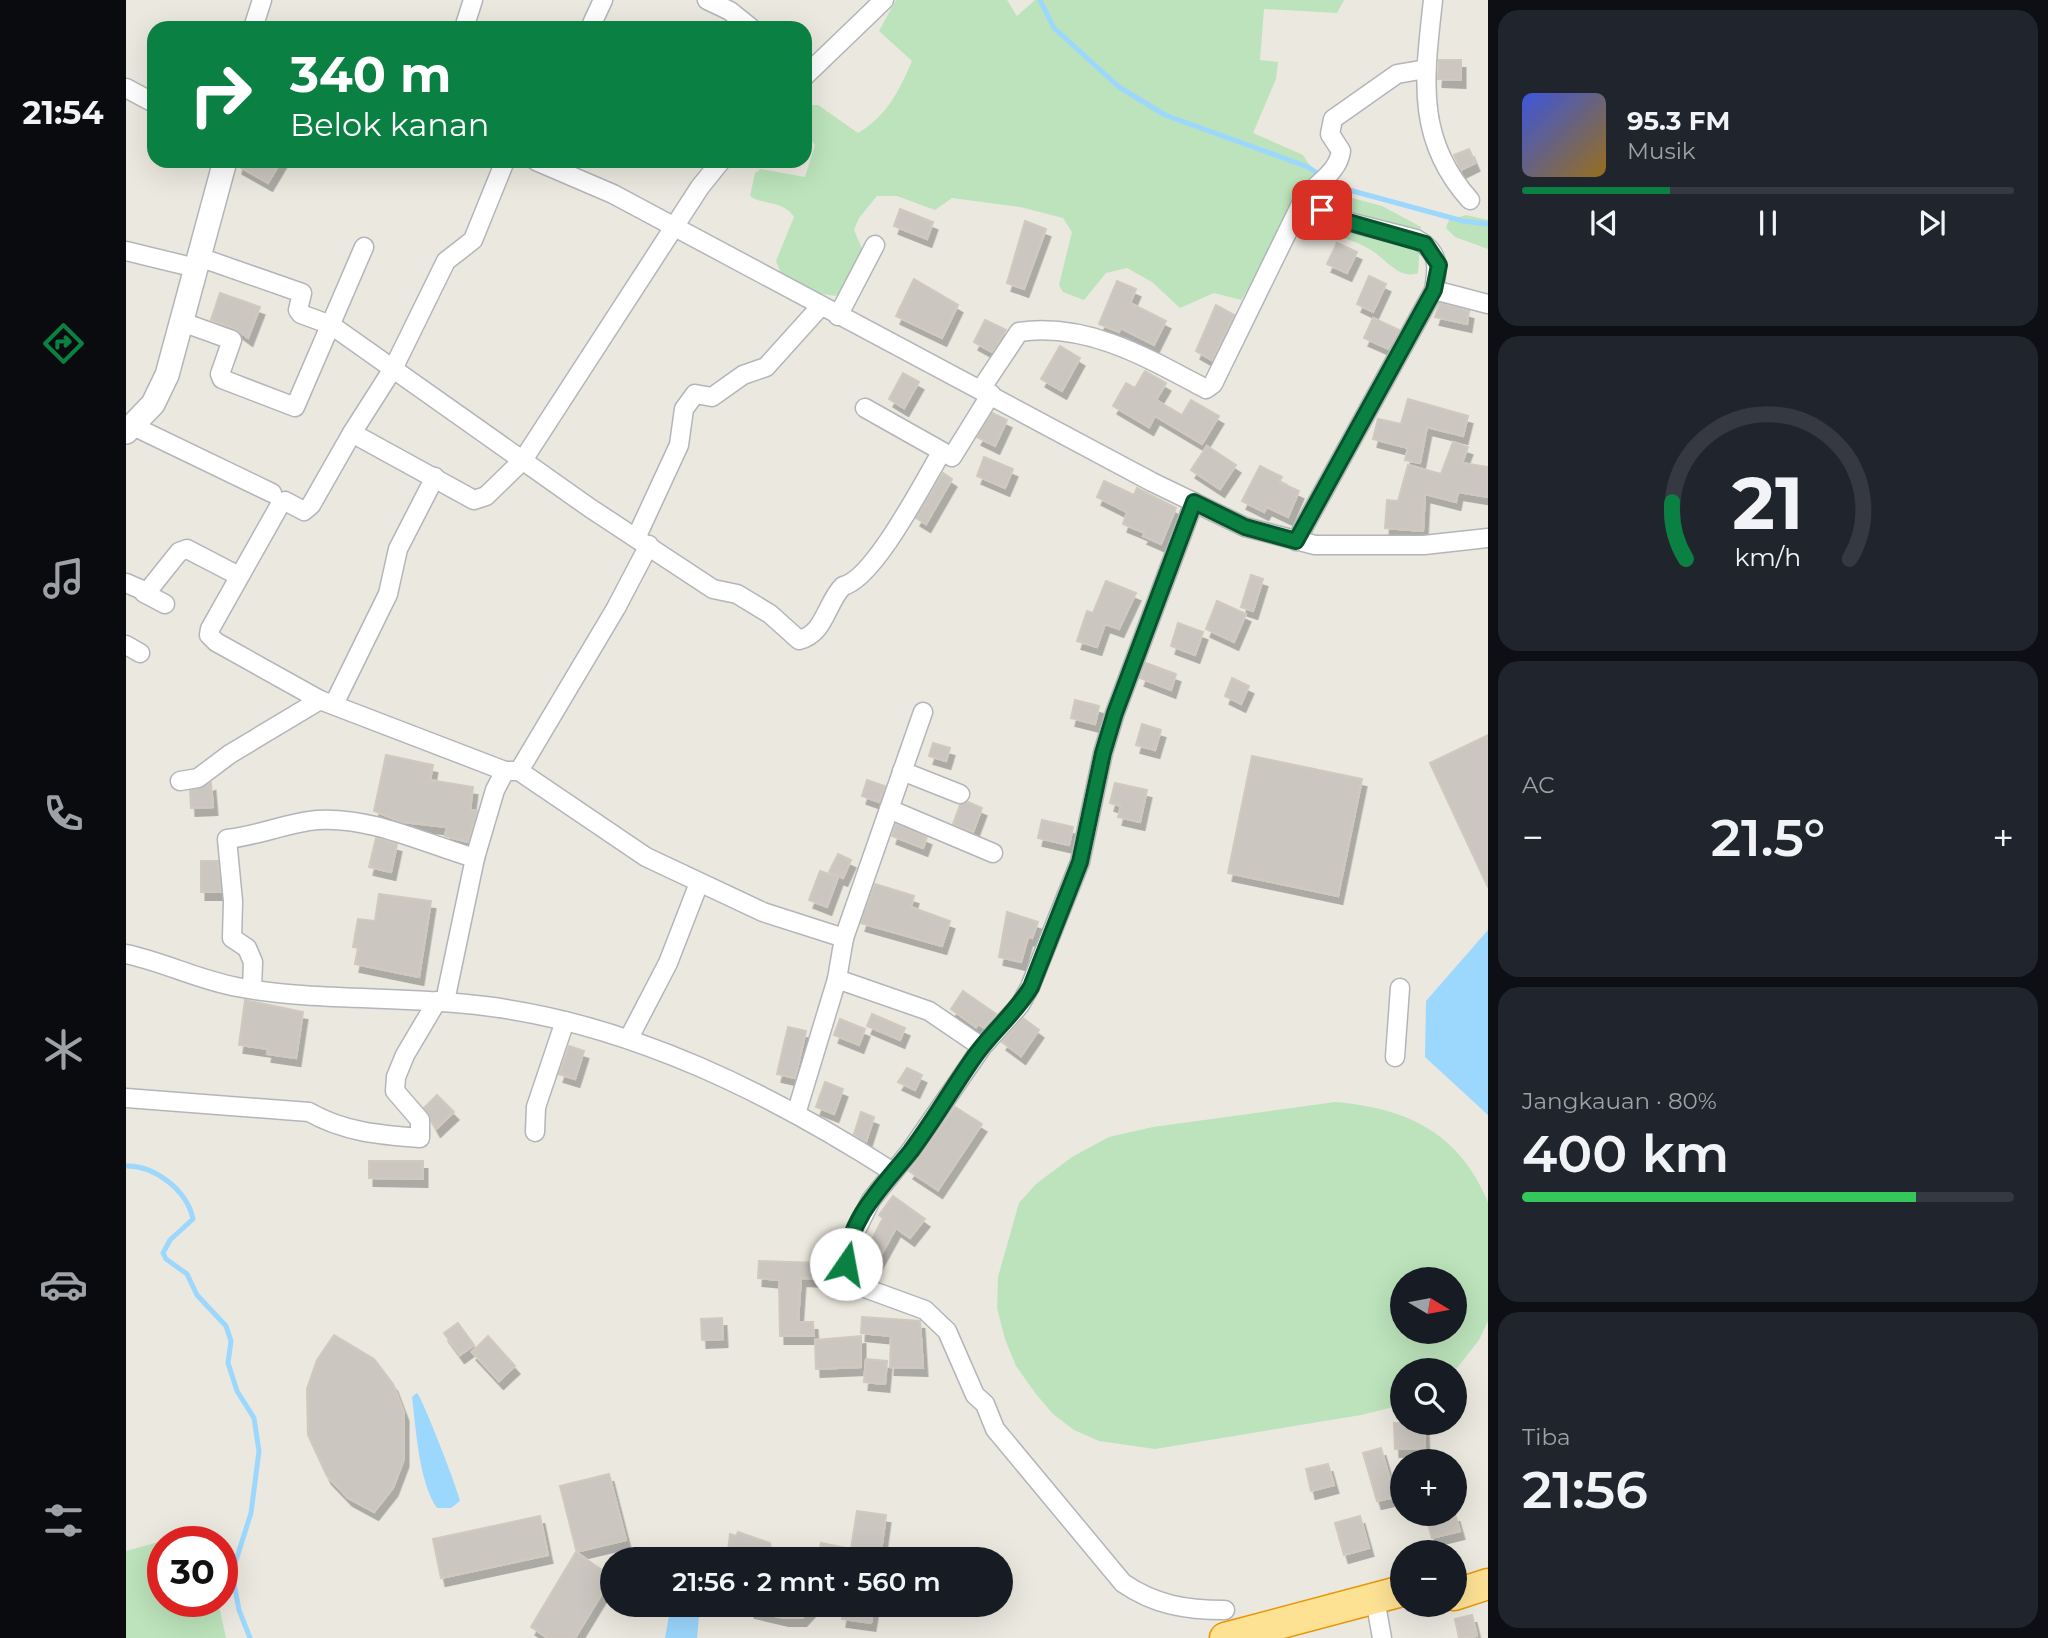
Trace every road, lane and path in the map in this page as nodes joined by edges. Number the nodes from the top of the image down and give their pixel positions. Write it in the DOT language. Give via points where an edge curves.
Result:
graph roads {
  1 [pos="262,0"];
  2 [pos="473,0"];
  3 [pos="603,0"];
  4 [pos="707,0"];
  5 [pos="884,0"];
  6 [pos="1433,0"];
  7 [pos="255,21"];
  8 [pos="466,21"];
  9 [pos="593,21"];
  10 [pos="742,21"];
  11 [pos="812,69"];
  12 [pos="1426,69"];
  13 [pos="126,88"];
  14 [pos="147,99"];
  15 [pos="223,168"];
  16 [pos="502,168"];
  17 [pos="553,168"];
  18 [pos="715,168"];
  19 [pos="1308,193"];
  20 [pos="1470,200"];
  21 [pos="676,227"];
  22 [pos="875,245"];
  23 [pos="364,247"];
  24 [pos="126,251"];
  25 [pos="197,263"];
  26 [pos="1434,290"];
  27 [pos="1488,304"];
  28 [pos="820,306"];
  29 [pos="838,316"];
  30 [pos="182,322"];
  31 [pos="331,325"];
  32 [pos="394,367"];
  33 [pos="986,392"];
  34 [pos="865,408"];
  35 [pos="130,429"];
  36 [pos="352,433"];
  37 [pos="942,453"];
  38 [pos="523,460"];
  39 [pos="435,477"];
  40 [pos="272,493"];
  41 [pos="1194,502"];
  42 [pos="1488,538"];
  43 [pos="1296,541"];
  44 [pos="643,542"];
  45 [pos="239,576"];
  46 [pos="126,583"];
  47 [pos="144,593"];
  48 [pos="164,604"];
  49 [pos="327,702"];
  50 [pos="923,712"];
  51 [pos="512,771"];
  52 [pos="902,771"];
  53 [pos="180,781"];
  54 [pos="960,794"];
  55 [pos="888,809"];
  56 [pos="993,853"];
  57 [pos="475,858"];
  58 [pos="699,883"];
  59 [pos="844,938"];
  60 [pos="126,954"];
  61 [pos="837,979"];
  62 [pos="1400,988"];
  63 [pos="252,989"];
  64 [pos="441,1001"];
  65 [pos="565,1020"];
  66 [pos="629,1038"];
  67 [pos="982,1047"];
  68 [pos="1395,1057"];
  69 [pos="126,1098"];
  70 [pos="796,1114"];
  71 [pos="535,1132"];
  72 [pos="893,1172"];
  73 [pos="1488,1564"];
  74 [pos="1467,1571"];
  75 [pos="1488,1584"];
  76 [pos="1467,1591"];
  77 [pos="1384,1611"];
  78 [pos="1225,1624"];
  79 [pos="1307,1638"];
  1 -- 7 [label="street"];
  2 -- 8 [label="street"];
  3 -- 9 [label="street"];
  4 -- 10 [label="street"];
  5 -- 11 [label="street"];
  6 -- 12 [label="street"];
  12 -- 19 [label="street" via="1397,74 1333,119 1330,134 1342,151 1334,170"];
  12 -- 20 [label="street" via="1424,88 1437,147 1453,181"];
  13 -- 14 [label="street"];
  15 -- 25 [label="street"];
  16 -- 32 [label="street" via="473,240 446,261"];
  17 -- 21 [label="street"];
  18 -- 21 [label="street"];
  19 -- 26 [label="street" via="1341,220 1425,244 1439,265"];
  19 -- 33 [label="street" via="1213,384 1206,389 1101,339 1047,330 1019,332"];
  21 -- 28 [label="street"];
  21 -- 38 [label="street"];
  22 -- 29 [label="street"];
  23 -- 31 [label="street"];
  24 -- 25 [label="street"];
  25 -- 30 [label="street"];
  25 -- 31 [label="street" via="302,293 300,313"];
  26 -- 27 [label="street"];
  26 -- 43 [label="street"];
  28 -- 29 [label="street"];
  28 -- 44 [label="street" via="766,367 743,375 712,397 695,394 684,409 679,445"];
  29 -- 33 [label="street"];
  30 -- 31 [label="street" via="232,340 222,379 292,407 297,405"];
  30 -- 35 [label="street" via="160,391"];
  31 -- 32 [label="street"];
  32 -- 36 [label="street"];
  32 -- 38 [label="street"];
  33 -- 37 [label="street" via="958,453 952,457"];
  33 -- 41 [label="street"];
  34 -- 37 [label="street"];
  35 -- 40 [label="street"];
  36 -- 39 [label="street"];
  36 -- 45 [label="street" via="312,505 304,511 283,501"];
  37 -- 44 [label="street" via="872,565 836,593 809,638 799,640 770,614 737,594 713,589"];
  38 -- 39 [label="street" via="481,500"];
  38 -- 44 [label="street"];
  39 -- 49 [label="street" via="398,549 388,594"];
  41 -- 43 [label="street" via="1245,527"];
  41 -- 67 [label="street" via="1115,713 1068,895 1031,987"];
  42 -- 43 [label="street" via="1414,545"];
  44 -- 51 [label="street" via="616,608"];
  45 -- 47 [label="street" via="183,549"];
  45 -- 49 [label="street" via="210,629 211,638"];
  46 -- 47 [label="street"];
  47 -- 48 [label="street"];
  49 -- 51 [label="street"];
  49 -- 53 [label="street" via="253,740 198,778"];
  50 -- 52 [label="street"];
  51 -- 57 [label="street" via="495,790"];
  51 -- 58 [label="street" via="646,857"];
  52 -- 54 [label="street"];
  52 -- 55 [label="street"];
  55 -- 56 [label="street"];
  55 -- 59 [label="street"];
  57 -- 63 [label="street" via="383,829 336,820 302,822 227,839 232,937 247,948 253,962"];
  57 -- 64 [label="street"];
  58 -- 59 [label="street" via="764,912"];
  58 -- 66 [label="street" via="668,963"];
  59 -- 61 [label="street"];
  60 -- 63 [label="street"];
  61 -- 67 [label="street" via="929,1011"];
  61 -- 70 [label="street"];
  62 -- 68 [label="street"];
  63 -- 64 [label="street"];
  64 -- 65 [label="street"];
  64 -- 69 [label="street" via="396,1077 395,1091 420,1120 420,1138 373,1135 332,1125 309,1112"];
  65 -- 66 [label="street"];
  65 -- 71 [label="street" via="536,1107"];
  66 -- 70 [label="street"];
  67 -- 72 [label="street"];
  70 -- 72 [label="street"];
  72 -- 78 [label="street" via="853,1231 846,1249 850,1276 862,1287 912,1304 937,1319 995,1429 1123,1583 1143,1597"];
  73 -- 74 [label="highway"];
  75 -- 76 [label="highway"];
  77 -- 78 [label="highway"];
  77 -- 79 [label="highway"];
}
